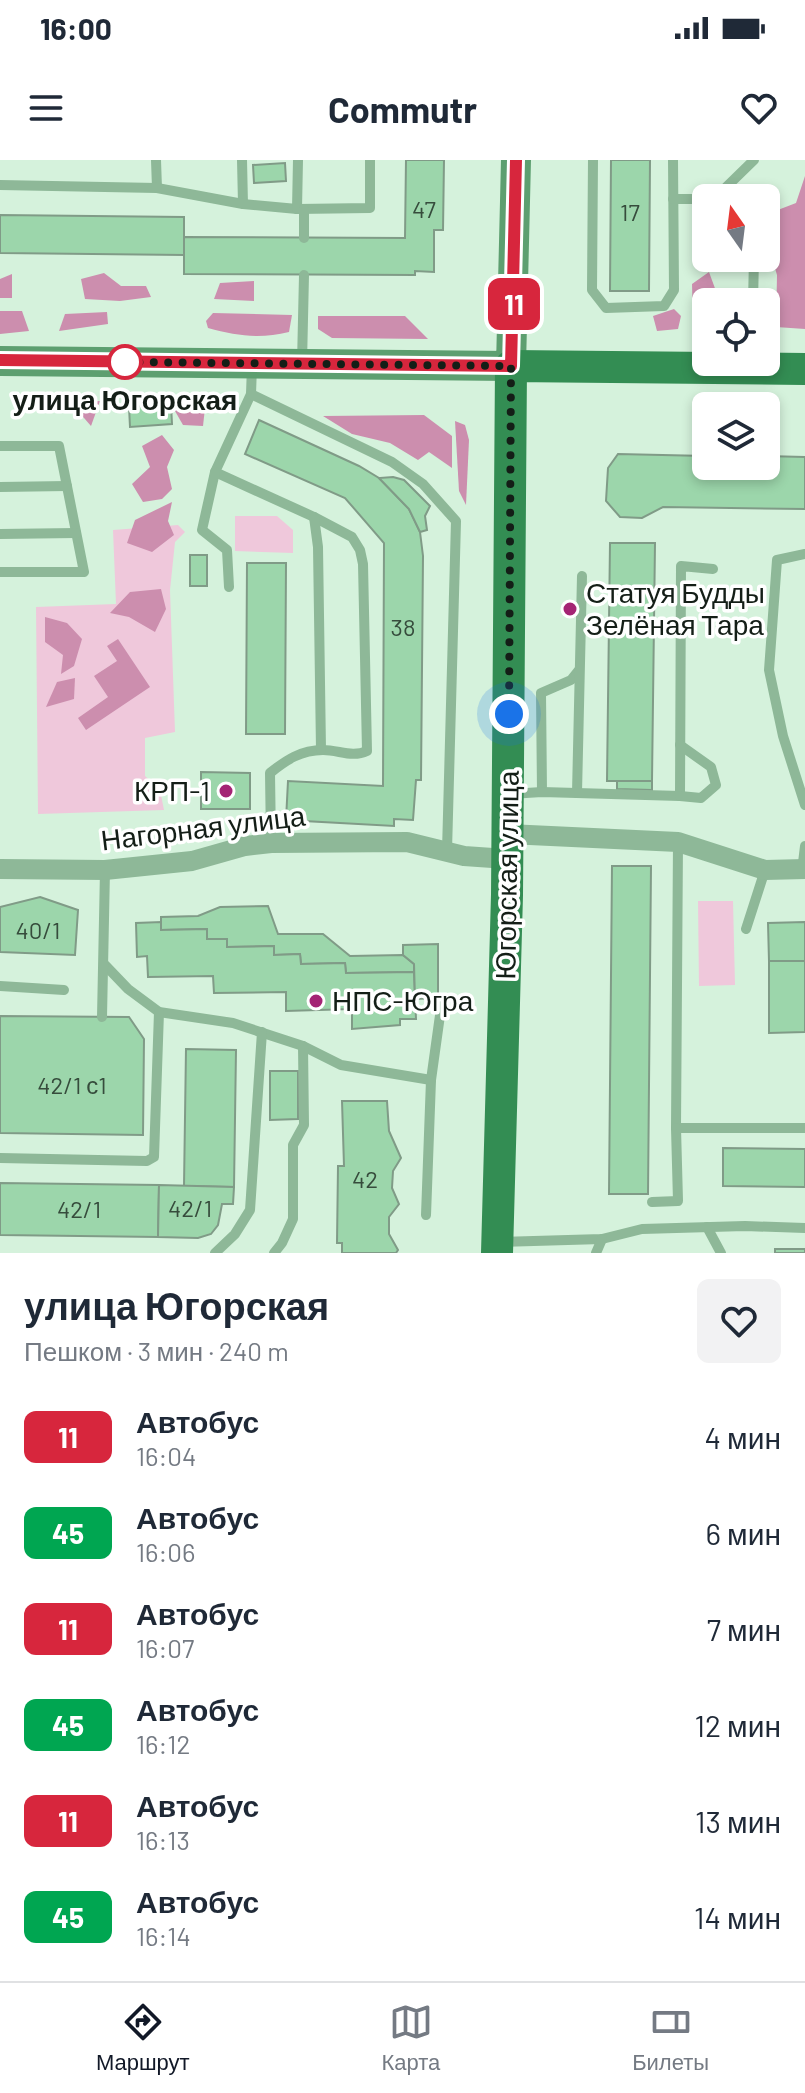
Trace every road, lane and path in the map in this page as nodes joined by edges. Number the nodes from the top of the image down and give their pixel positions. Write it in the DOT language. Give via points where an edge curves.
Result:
graph roads {
  1 [pos="156,160"];
  2 [pos="242,160"];
  3 [pos="298,160"];
  4 [pos="370,160"];
  5 [pos="516,160"];
  6 [pos="593,160"];
  7 [pos="673,160"];
  8 [pos="754,160"];
  9 [pos="729,184"];
  10 [pos="0,185"];
  11 [pos="157,188"];
  12 [pos="673,199"];
  13 [pos="692,199"];
  14 [pos="243,204"];
  15 [pos="300,209"];
  16 [pos="304,238"];
  17 [pos="304,275"];
  18 [pos="0,361"];
  19 [pos="252,364"];
  20 [pos="302,365"];
  21 [pos="692,365"];
  22 [pos="511,366"];
  23 [pos="780,367"];
  24 [pos="805,369"];
  25 [pos="251,394"];
  26 [pos="0,446"];
  27 [pos="215,472"];
  28 [pos="67,486"];
  29 [pos="0,487"];
  30 [pos="314,517"];
  31 [pos="76,533"];
  32 [pos="0,534"];
  33 [pos="805,554"];
  34 [pos="713,569"];
  35 [pos="0,572"];
  36 [pos="582,576"];
  37 [pos="229,587"];
  38 [pos="579,670"];
  39 [pos="680,745"];
  40 [pos="321,750"];
  41 [pos="542,792"];
  42 [pos="577,793"];
  43 [pos="508,794"];
  44 [pos="680,796"];
  45 [pos="805,805"];
  46 [pos="678,842"];
  47 [pos="271,843"];
  48 [pos="508,846"];
  49 [pos="805,846"];
  50 [pos="447,851"];
  51 [pos="0,869"];
  52 [pos="105,870"];
  53 [pos="765,870"];
  54 [pos="804,872"];
  55 [pos="746,929"];
  56 [pos="105,965"];
  57 [pos="0,986"];
  58 [pos="64,990"];
  59 [pos="442,1001"];
  60 [pos="159,1012"];
  61 [pos="102,1017"];
  62 [pos="262,1032"];
  63 [pos="303,1046"];
  64 [pos="431,1080"];
  65 [pos="676,1128"];
  66 [pos="805,1128"];
  67 [pos="0,1158"];
  68 [pos="652,1202"];
  69 [pos="426,1215"];
  70 [pos="707,1227"];
  71 [pos="805,1228"];
  72 [pos="602,1239"];
  73 [pos="497,1247"];
  74 [pos="215,1253"];
  75 [pos="274,1253"];
  76 [pos="596,1253"];
  77 [pos="721,1253"];
  1 -- 11 [label="lane"];
  2 -- 14 [label="lane"];
  3 -- 15 [label="lane"];
  4 -- 15 [label="lane" via="370,208"];
  5 -- 22 [label="main road, Югорская улица"];
  6 -- 12 [label="lane" via="592,290 606,308 664,306 674,290"];
  7 -- 12 [label="lane"];
  8 -- 9 [label="lane"];
  10 -- 11 [label="lane"];
  11 -- 14 [label="lane"];
  12 -- 13 [label="lane"];
  14 -- 15 [label="lane"];
  15 -- 16 [label="lane"];
  17 -- 20 [label="lane"];
  18 -- 19 [label="main road"];
  19 -- 20 [label="main road"];
  19 -- 25 [label="lane"];
  20 -- 22 [label="main road"];
  21 -- 22 [label="main road"];
  22 -- 43 [label="main road, Югорская улица"];
  23 -- 24 [label="main road"];
  25 -- 27 [label="lane"];
  25 -- 50 [label="lane" via="392,462 423,484 456,521"];
  26 -- 28 [label="lane" via="59,446"];
  27 -- 30 [label="lane"];
  27 -- 37 [label="lane" via="202,530 227,550"];
  28 -- 29 [label="lane"];
  28 -- 31 [label="lane"];
  30 -- 40 [label="lane"];
  30 -- 40 [label="lane" via="352,537 360,550 368,706 367,751 357,755"];
  31 -- 32 [label="lane"];
  31 -- 35 [label="lane" via="84,572"];
  33 -- 45 [label="lane" via="777,560 769,670"];
  34 -- 39 [label="lane" via="681,566"];
  36 -- 38 [label="lane"];
  38 -- 41 [label="lane" via="571,680 541,693"];
  38 -- 42 [label="lane"];
  39 -- 44 [label="lane"];
  39 -- 44 [label="lane" via="711,767 716,785 701,798"];
  40 -- 47 [label="lane" via="291,756 270,773"];
  41 -- 42 [label="lane"];
  41 -- 43 [label="lane"];
  42 -- 44 [label="lane"];
  43 -- 48 [label="main road, Югорская улица"];
  46 -- 48 [label="street, Нагорная улица"];
  46 -- 53 [label="street, Нагорная улица"];
  46 -- 65 [label="lane"];
  47 -- 50 [label="street, Нагорная улица" via="407,842"];
  47 -- 52 [label="street, Нагорная улица" via="192,861"];
  48 -- 50 [label="street, Нагорная улица" via="464,856"];
  48 -- 73 [label="main road, Югорская улица"];
  49 -- 54 [label="lane"];
  51 -- 52 [label="street, Нагорная улица"];
  52 -- 56 [label="lane"];
  53 -- 54 [label="street, Нагорная улица"];
  53 -- 55 [label="lane"];
  56 -- 60 [label="lane"];
  56 -- 61 [label="lane"];
  57 -- 58 [label="lane"];
  59 -- 64 [label="lane"];
  60 -- 62 [label="lane"];
  60 -- 67 [label="lane" via="154,1157"];
  62 -- 63 [label="lane"];
  62 -- 74 [label="lane" via="250,1210"];
  63 -- 64 [label="lane" via="341,1065"];
  63 -- 75 [label="lane" via="304,1125 293,1145 293,1219"];
  64 -- 69 [label="lane"];
  65 -- 66 [label="lane"];
  65 -- 68 [label="lane" via="678,1201"];
  70 -- 71 [label="lane"];
  70 -- 72 [label="lane" via="642,1229"];
  70 -- 77 [label="lane"];
  72 -- 73 [label="lane"];
  72 -- 76 [label="lane"];
}
